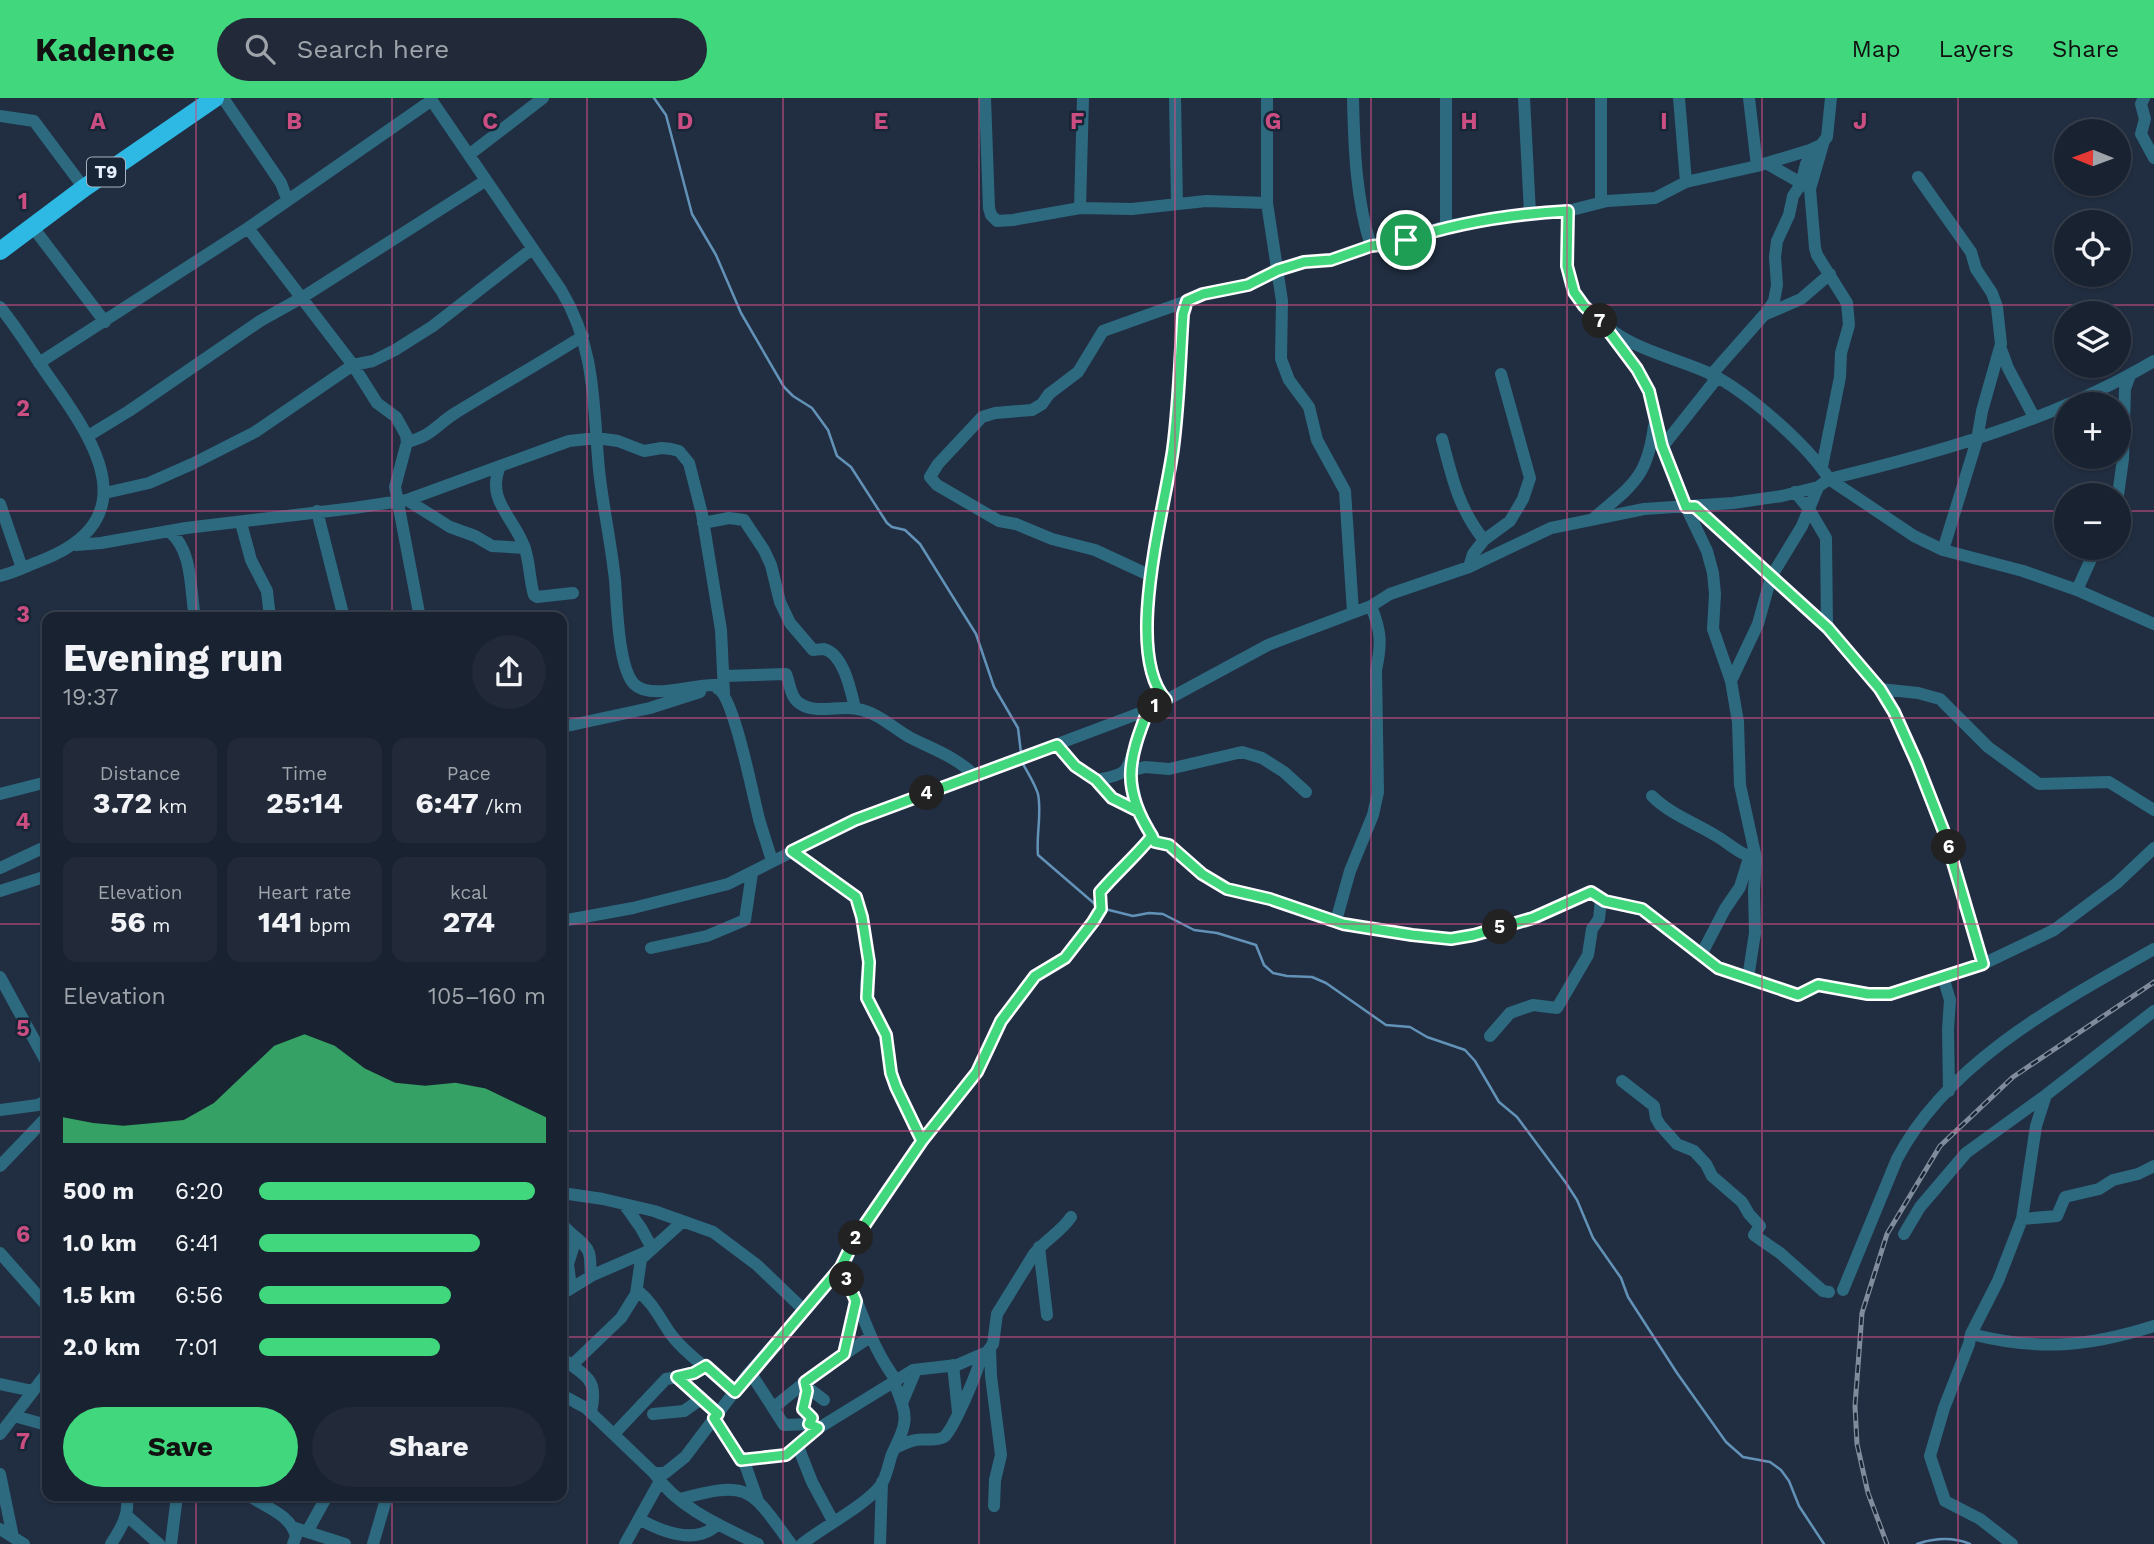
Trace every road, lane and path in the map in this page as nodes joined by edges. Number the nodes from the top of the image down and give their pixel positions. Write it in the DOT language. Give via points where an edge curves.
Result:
graph roads {
  1 [pos="215,98"];
  2 [pos="223,98"];
  3 [pos="543,98"];
  4 [pos="985,98"];
  5 [pos="1083,98"];
  6 [pos="1175,98"];
  7 [pos="1267,98"];
  8 [pos="1353,98"];
  9 [pos="1446,98"];
  10 [pos="1524,98"];
  11 [pos="1601,98"];
  12 [pos="1679,98"];
  13 [pos="1749,98"];
  14 [pos="1831,98"];
  15 [pos="2144,98"];
  16 [pos="431,99"];
  17 [pos="0,116"];
  18 [pos="1821,145"];
  19 [pos="470,154"];
  20 [pos="2154,158"];
  21 [pos="1761,164"];
  22 [pos="1918,177"];
  23 [pos="485,181"];
  24 [pos="1686,182"];
  25 [pos="1806,187"];
  26 [pos="84,188"];
  27 [pos="287,199"];
  28 [pos="1601,202"];
  29 [pos="1177,203"];
  30 [pos="1267,203"];
  31 [pos="1080,208"];
  32 [pos="1568,211"];
  33 [pos="1530,213"];
  34 [pos="32,226"];
  35 [pos="1446,226"];
  36 [pos="248,228"];
  37 [pos="1371,246"];
  38 [pos="532,249"];
  39 [pos="0,251"];
  40 [pos="1278,270"];
  41 [pos="1830,274"];
  42 [pos="303,297"];
  43 [pos="1187,301"];
  44 [pos="0,307"];
  45 [pos="1767,312"];
  46 [pos="105,322"];
  47 [pos="1604,325"];
  48 [pos="583,336"];
  49 [pos="2001,348"];
  50 [pos="2154,361"];
  51 [pos="39,363"];
  52 [pos="353,365"];
  53 [pos="1502,374"];
  54 [pos="2131,374"];
  55 [pos="1714,377"];
  56 [pos="2123,378"];
  57 [pos="2129,378"];
  58 [pos="2034,417"];
  59 [pos="1655,418"];
  60 [pos="88,436"];
  61 [pos="597,438"];
  62 [pos="1442,439"];
  63 [pos="1977,440"];
  64 [pos="407,442"];
  65 [pos="1662,446"];
  66 [pos="500,466"];
  67 [pos="1822,467"];
  68 [pos="1824,483"];
  69 [pos="2120,483"];
  70 [pos="1795,492"];
  71 [pos="105,494"];
  72 [pos="402,501"];
  73 [pos="0,504"];
  74 [pos="1690,507"];
  75 [pos="1809,509"];
  76 [pos="317,511"];
  77 [pos="1592,520"];
  78 [pos="241,523"];
  79 [pos="703,523"];
  80 [pos="170,532"];
  81 [pos="1485,540"];
  82 [pos="76,544"];
  83 [pos="525,548"];
  84 [pos="1943,550"];
  85 [pos="2091,560"];
  86 [pos="1469,566"];
  87 [pos="22,568"];
  88 [pos="0,576"];
  89 [pos="1151,576"];
  90 [pos="1771,577"];
  91 [pos="2077,590"];
  92 [pos="573,593"];
  93 [pos="1371,606"];
  94 [pos="194,612"];
  95 [pos="269,612"];
  96 [pos="342,612"];
  97 [pos="419,612"];
  98 [pos="1353,612"];
  99 [pos="2154,624"];
  100 [pos="1828,628"];
  101 [pos="1731,681"];
  102 [pos="723,686"];
  103 [pos="1880,689"];
  104 [pos="1166,700"];
  105 [pos="855,708"];
  106 [pos="1148,710"];
  107 [pos="567,726"];
  108 [pos="1057,745"];
  109 [pos="1130,769"];
  110 [pos="974,775"];
  111 [pos="1096,780"];
  112 [pos="42,783"];
  113 [pos="1306,792"];
  114 [pos="0,794"];
  115 [pos="1652,796"];
  116 [pos="2154,810"];
  117 [pos="1138,811"];
  118 [pos="1152,836"];
  119 [pos="42,848"];
  120 [pos="2154,848"];
  121 [pos="792,851"];
  122 [pos="1753,858"];
  123 [pos="772,861"];
  124 [pos="0,867"];
  125 [pos="752,873"];
  126 [pos="42,878"];
  127 [pos="0,891"];
  128 [pos="1601,899"];
  129 [pos="567,920"];
  130 [pos="1336,921"];
  131 [pos="651,948"];
  132 [pos="2154,950"];
  133 [pos="1701,955"];
  134 [pos="1983,964"];
  135 [pos="0,977"];
  136 [pos="1942,977"];
  137 [pos="1748,978"];
  138 [pos="2154,1011"];
  139 [pos="1490,1036"];
  140 [pos="42,1054"];
  141 [pos="1622,1082"];
  142 [pos="1949,1091"];
  143 [pos="2046,1096"];
  144 [pos="42,1103"];
  145 [pos="0,1110"];
  146 [pos="42,1122"];
  147 [pos="922,1141"];
  148 [pos="0,1166"];
  149 [pos="2154,1166"];
  150 [pos="567,1194"];
  151 [pos="624,1204"];
  152 [pos="1071,1217"];
  153 [pos="2022,1219"];
  154 [pos="681,1222"];
  155 [pos="567,1229"];
  156 [pos="1903,1234"];
  157 [pos="576,1239"];
  158 [pos="1039,1247"];
  159 [pos="649,1250"];
  160 [pos="0,1253"];
  161 [pos="841,1267"];
  162 [pos="567,1272"];
  163 [pos="591,1276"];
  164 [pos="1020,1281"];
  165 [pos="1044,1287"];
  166 [pos="637,1290"];
  167 [pos="1843,1290"];
  168 [pos="567,1291"];
  169 [pos="1829,1292"];
  170 [pos="42,1300"];
  171 [pos="856,1301"];
  172 [pos="805,1311"];
  173 [pos="1047,1314"];
  174 [pos="2154,1326"];
  175 [pos="1971,1334"];
  176 [pos="870,1337"];
  177 [pos="986,1352"];
  178 [pos="844,1354"];
  179 [pos="567,1363"];
  180 [pos="567,1365"];
  181 [pos="953,1365"];
  182 [pos="706,1366"];
  183 [pos="916,1370"];
  184 [pos="750,1372"];
  185 [pos="677,1377"];
  186 [pos="42,1379"];
  187 [pos="895,1381"];
  188 [pos="0,1384"];
  189 [pos="806,1385"];
  190 [pos="33,1391"];
  191 [pos="735,1392"];
  192 [pos="567,1397"];
  193 [pos="701,1399"];
  194 [pos="824,1399"];
  195 [pos="902,1404"];
  196 [pos="773,1408"];
  197 [pos="592,1412"];
  198 [pos="958,1412"];
  199 [pos="653,1414"];
  200 [pos="14,1416"];
  201 [pos="716,1416"];
  202 [pos="42,1424"];
  203 [pos="813,1426"];
  204 [pos="0,1434"];
  205 [pos="614,1434"];
  206 [pos="797,1444"];
  207 [pos="895,1448"];
  208 [pos="741,1460"];
  209 [pos="0,1474"];
  210 [pos="657,1477"];
  211 [pos="882,1482"];
  212 [pos="680,1499"];
  213 [pos="127,1501"];
  214 [pos="176,1501"];
  215 [pos="258,1501"];
  216 [pos="324,1501"];
  217 [pos="386,1501"];
  218 [pos="758,1501"];
  219 [pos="994,1506"];
  220 [pos="126,1515"];
  221 [pos="639,1519"];
  222 [pos="833,1521"];
  223 [pos="718,1524"];
  224 [pos="292,1527"];
  225 [pos="0,1529"];
  226 [pos="307,1532"];
  227 [pos="18,1541"];
  228 [pos="111,1544"];
  229 [pos="159,1544"];
  230 [pos="171,1544"];
  231 [pos="293,1544"];
  232 [pos="345,1544"];
  233 [pos="373,1544"];
  234 [pos="625,1544"];
  235 [pos="758,1544"];
  236 [pos="791,1544"];
  237 [pos="802,1544"];
  238 [pos="880,1544"];
  239 [pos="2012,1544"];
  1 -- 26 [label="highway, T9"];
  2 -- 27 [label="street"];
  3 -- 19 [label="street"];
  4 -- 31 [label="street" via="991,215 997,221 1013,220"];
  5 -- 31 [label="street"];
  6 -- 29 [label="street"];
  7 -- 30 [label="street"];
  8 -- 37 [label="street" via="1361,201"];
  9 -- 35 [label="street"];
  10 -- 33 [label="street"];
  11 -- 28 [label="street"];
  12 -- 24 [label="street"];
  13 -- 21 [label="street"];
  14 -- 18 [label="street" via="1827,137"];
  15 -- 20 [label="street" via="2141,136"];
  16 -- 19 [label="street"];
  16 -- 27 [label="street"];
  17 -- 26 [label="street" via="34,121"];
  18 -- 21 [label="street"];
  18 -- 25 [label="street"];
  19 -- 23 [label="street"];
  21 -- 24 [label="street"];
  21 -- 25 [label="street"];
  22 -- 49 [label="street" via="1971,252 1992,293"];
  23 -- 38 [label="street"];
  23 -- 42 [label="street"];
  24 -- 28 [label="street" via="1655,198"];
  25 -- 41 [label="street" via="1816,252"];
  25 -- 45 [label="street" via="1793,196 1777,242 1777,285"];
  26 -- 34 [label="highway, T9"];
  27 -- 36 [label="street"];
  28 -- 32 [label="street"];
  29 -- 30 [label="street"];
  29 -- 31 [label="street" via="1132,209"];
  30 -- 40 [label="street"];
  32 -- 33 [label="street"];
  32 -- 47 [label="street" via="1570,281 1584,306"];
  33 -- 35 [label="street"];
  34 -- 39 [label="highway, T9"];
  34 -- 46 [label="street"];
  35 -- 37 [label="street"];
  36 -- 42 [label="street"];
  36 -- 46 [label="street"];
  37 -- 40 [label="street" via="1331,260"];
  38 -- 48 [label="street" via="572,308"];
  38 -- 52 [label="street" via="433,326 395,350"];
  40 -- 43 [label="street" via="1248,285"];
  40 -- 98 [label="street" via="1284,369 1309,407 1317,440 1346,499"];
  41 -- 45 [label="street" via="1800,300"];
  41 -- 67 [label="street" via="1847,303 1849,325"];
  42 -- 52 [label="street"];
  42 -- 60 [label="street"];
  43 -- 89 [label="street" via="1173,449"];
  43 -- 89 [label="street" via="1103,331 1078,372 1042,404 1032,410 982,417 930,477 999,520 1095,550"];
  44 -- 51 [label="street"];
  45 -- 55 [label="street"];
  46 -- 51 [label="street"];
  47 -- 55 [label="street" via="1639,348"];
  47 -- 59 [label="street" via="1637,369 1649,391"];
  48 -- 61 [label="street" via="595,397"];
  48 -- 64 [label="street" via="455,413 439,428"];
  49 -- 58 [label="street"];
  49 -- 63 [label="street"];
  50 -- 54 [label="street"];
  51 -- 60 [label="street"];
  52 -- 64 [label="street" via="377,403 396,417"];
  52 -- 71 [label="street" via="282,415 229,445 149,483"];
  53 -- 81 [label="street" via="1530,478 1510,521"];
  55 -- 65 [label="street"];
  55 -- 67 [label="street" via="1773,417"];
  56 -- 58 [label="street"];
  57 -- 69 [label="street"];
  58 -- 63 [label="street"];
  59 -- 65 [label="street"];
  59 -- 77 [label="street" via="1643,472"];
  60 -- 71 [label="street"];
  61 -- 66 [label="street" via="569,441"];
  61 -- 79 [label="street" via="644,451 679,451 692,472"];
  61 -- 102 [label="street" via="621,645 629,675 635,685 648,691"];
  62 -- 81 [label="street" via="1459,502"];
  63 -- 68 [label="street"];
  63 -- 84 [label="street"];
  64 -- 72 [label="street" via="396,481"];
  65 -- 74 [label="street"];
  66 -- 72 [label="street"];
  66 -- 83 [label="street" via="494,480 496,496"];
  67 -- 68 [label="street"];
  68 -- 70 [label="street"];
  68 -- 75 [label="street"];
  68 -- 84 [label="street"];
  70 -- 74 [label="street"];
  70 -- 75 [label="street"];
  71 -- 82 [label="street" via="95,521"];
  72 -- 76 [label="street"];
  72 -- 83 [label="street" via="492,546"];
  72 -- 97 [label="street"];
  73 -- 87 [label="street"];
  74 -- 77 [label="street" via="1644,509"];
  74 -- 90 [label="street"];
  74 -- 101 [label="street" via="1713,573 1713,629"];
  75 -- 90 [label="street"];
  75 -- 100 [label="street" via="1826,538"];
  76 -- 78 [label="street"];
  76 -- 96 [label="street"];
  77 -- 86 [label="street" via="1551,528"];
  78 -- 80 [label="street"];
  78 -- 95 [label="street" via="251,560 265,585"];
  79 -- 102 [label="street" via="721,630"];
  79 -- 105 [label="street" via="744,520 767,558 794,631 813,650 831,653 847,677"];
  80 -- 82 [label="street"];
  80 -- 94 [label="street" via="185,553"];
  81 -- 86 [label="street"];
  82 -- 87 [label="street"];
  83 -- 92 [label="street" via="534,595"];
  84 -- 91 [label="street"];
  85 -- 91 [label="street"];
  86 -- 93 [label="street" via="1390,594"];
  87 -- 88 [label="street"];
  89 -- 104 [label="street" via="1148,644 1153,680"];
  90 -- 100 [label="street"];
  90 -- 101 [label="street" via="1758,624"];
  91 -- 99 [label="street"];
  93 -- 98 [label="street"];
  93 -- 130 [label="street" via="1381,633 1376,670 1378,792"];
  98 -- 104 [label="street" via="1268,645"];
  100 -- 103 [label="street"];
  101 -- 122 [label="street" via="1740,785"];
  102 -- 105 [label="street" via="786,674 793,697 802,705"];
  102 -- 107 [label="street"];
  102 -- 123 [label="street"];
  103 -- 116 [label="street" via="1940,699 1988,747 2039,785 2109,782"];
  103 -- 134 [label="street" via="1917,763 1944,832"];
  104 -- 106 [label="street"];
  105 -- 110 [label="street" via="958,760"];
  106 -- 108 [label="street"];
  106 -- 109 [label="street"];
  108 -- 110 [label="street"];
  108 -- 111 [label="street" via="1075,766"];
  109 -- 111 [label="street"];
  109 -- 113 [label="street" via="1169,769 1241,752 1262,758"];
  109 -- 117 [label="street"];
  110 -- 121 [label="street" via="855,820"];
  111 -- 117 [label="street" via="1112,798"];
  112 -- 114 [label="street"];
  115 -- 122 [label="street" via="1663,807"];
  117 -- 118 [label="street"];
  118 -- 130 [label="street" via="1227,889"];
  118 -- 147 [label="street" via="1100,892 1101,909 1065,958 1035,976 1001,1021 977,1072"];
  119 -- 124 [label="street"];
  120 -- 134 [label="street" via="2117,883 2054,930"];
  121 -- 123 [label="street"];
  121 -- 147 [label="street" via="856,897 869,962 867,998 886,1035 896,1087"];
  122 -- 133 [label="street"];
  122 -- 137 [label="street" via="1755,933"];
  123 -- 125 [label="street"];
  125 -- 129 [label="street" via="713,889"];
  125 -- 131 [label="street" via="745,920 707,936"];
  126 -- 127 [label="street"];
  128 -- 130 [label="street" via="1589,892 1533,918 1451,939"];
  128 -- 133 [label="street" via="1642,909"];
  128 -- 139 [label="street" via="1588,955 1557,1008 1533,1005 1510,1013"];
  132 -- 142 [label="street" via="2005,1040"];
  133 -- 137 [label="street" via="1718,968"];
  134 -- 136 [label="street"];
  135 -- 140 [label="street"];
  136 -- 137 [label="street" via="1880,995 1818,985 1798,995"];
  136 -- 142 [label="street" via="1950,1000"];
  138 -- 143 [label="street"];
  141 -- 169 [label="street" via="1653,1105 1657,1122 1668,1134 1694,1151 1711,1175 1742,1202 1760,1226 1754,1235"];
  142 -- 167 [label="street" via="1905,1144"];
  143 -- 153 [label="street" via="2036,1126"];
  143 -- 156 [label="street" via="1966,1153"];
  144 -- 145 [label="street"];
  146 -- 148 [label="street"];
  147 -- 161 [label="street" via="854,1240"];
  149 -- 153 [label="street" via="2099,1189 2065,1197 2057,1216"];
  150 -- 151 [label="street"];
  151 -- 154 [label="street"];
  151 -- 159 [label="street"];
  152 -- 158 [label="street"];
  153 -- 175 [label="street"];
  154 -- 159 [label="street"];
  154 -- 172 [label="street" via="723,1239"];
  155 -- 157 [label="street"];
  157 -- 162 [label="street"];
  157 -- 163 [label="street" via="590,1255"];
  158 -- 164 [label="street"];
  158 -- 165 [label="street"];
  159 -- 163 [label="street"];
  159 -- 166 [label="street" via="641,1259"];
  160 -- 170 [label="street"];
  161 -- 171 [label="street"];
  161 -- 172 [label="street"];
  163 -- 168 [label="street"];
  164 -- 165 [label="street"];
  164 -- 177 [label="street" via="997,1314 993,1344"];
  165 -- 173 [label="street"];
  166 -- 179 [label="street" via="621,1318"];
  166 -- 182 [label="street" via="655,1307 670,1333"];
  171 -- 176 [label="street"];
  171 -- 178 [label="street"];
  172 -- 184 [label="street"];
  174 -- 175 [label="street" via="2100,1341 2061,1345 2006,1343"];
  175 -- 239 [label="street" via="1930,1456 1945,1501 1980,1519"];
  176 -- 178 [label="street"];
  176 -- 187 [label="street"];
  177 -- 181 [label="street"];
  177 -- 198 [label="street"];
  177 -- 219 [label="street" via="1002,1455"];
  178 -- 189 [label="street"];
  180 -- 197 [label="street" via="592,1381"];
  181 -- 183 [label="street"];
  181 -- 198 [label="street"];
  182 -- 185 [label="street"];
  182 -- 191 [label="street"];
  183 -- 187 [label="street"];
  183 -- 195 [label="street"];
  184 -- 191 [label="street"];
  184 -- 196 [label="street"];
  185 -- 193 [label="street"];
  185 -- 205 [label="street" via="666,1379"];
  186 -- 190 [label="street"];
  187 -- 195 [label="street"];
  187 -- 203 [label="street"];
  188 -- 190 [label="street"];
  189 -- 194 [label="street"];
  189 -- 196 [label="street"];
  189 -- 203 [label="street" via="803,1409"];
  190 -- 200 [label="street"];
  191 -- 201 [label="street"];
  192 -- 197 [label="street"];
  193 -- 199 [label="street" via="684,1411"];
  193 -- 201 [label="street"];
  195 -- 207 [label="street" via="905,1425"];
  196 -- 203 [label="street" via="784,1425"];
  197 -- 205 [label="street"];
  198 -- 207 [label="street" via="944,1437 919,1439"];
  200 -- 202 [label="street"];
  200 -- 204 [label="street"];
  201 -- 208 [label="street"];
  201 -- 210 [label="street" via="685,1457"];
  203 -- 206 [label="street"];
  205 -- 210 [label="street"];
  206 -- 208 [label="street" via="778,1458"];
  206 -- 222 [label="street"];
  207 -- 211 [label="street"];
  208 -- 218 [label="street"];
  209 -- 227 [label="street"];
  210 -- 212 [label="street"];
  210 -- 221 [label="street"];
  211 -- 222 [label="street"];
  211 -- 238 [label="street"];
  212 -- 218 [label="street" via="729,1488"];
  212 -- 223 [label="street"];
  213 -- 220 [label="street"];
  214 -- 230 [label="street"];
  215 -- 224 [label="street"];
  216 -- 226 [label="street"];
  217 -- 233 [label="street"];
  218 -- 236 [label="street"];
  220 -- 228 [label="street"];
  220 -- 229 [label="street"];
  221 -- 223 [label="street" via="696,1544 712,1535"];
  221 -- 234 [label="street"];
  222 -- 237 [label="street"];
  223 -- 235 [label="street"];
  224 -- 226 [label="street"];
  224 -- 231 [label="street"];
  225 -- 227 [label="street"];
  226 -- 232 [label="street"];
}
